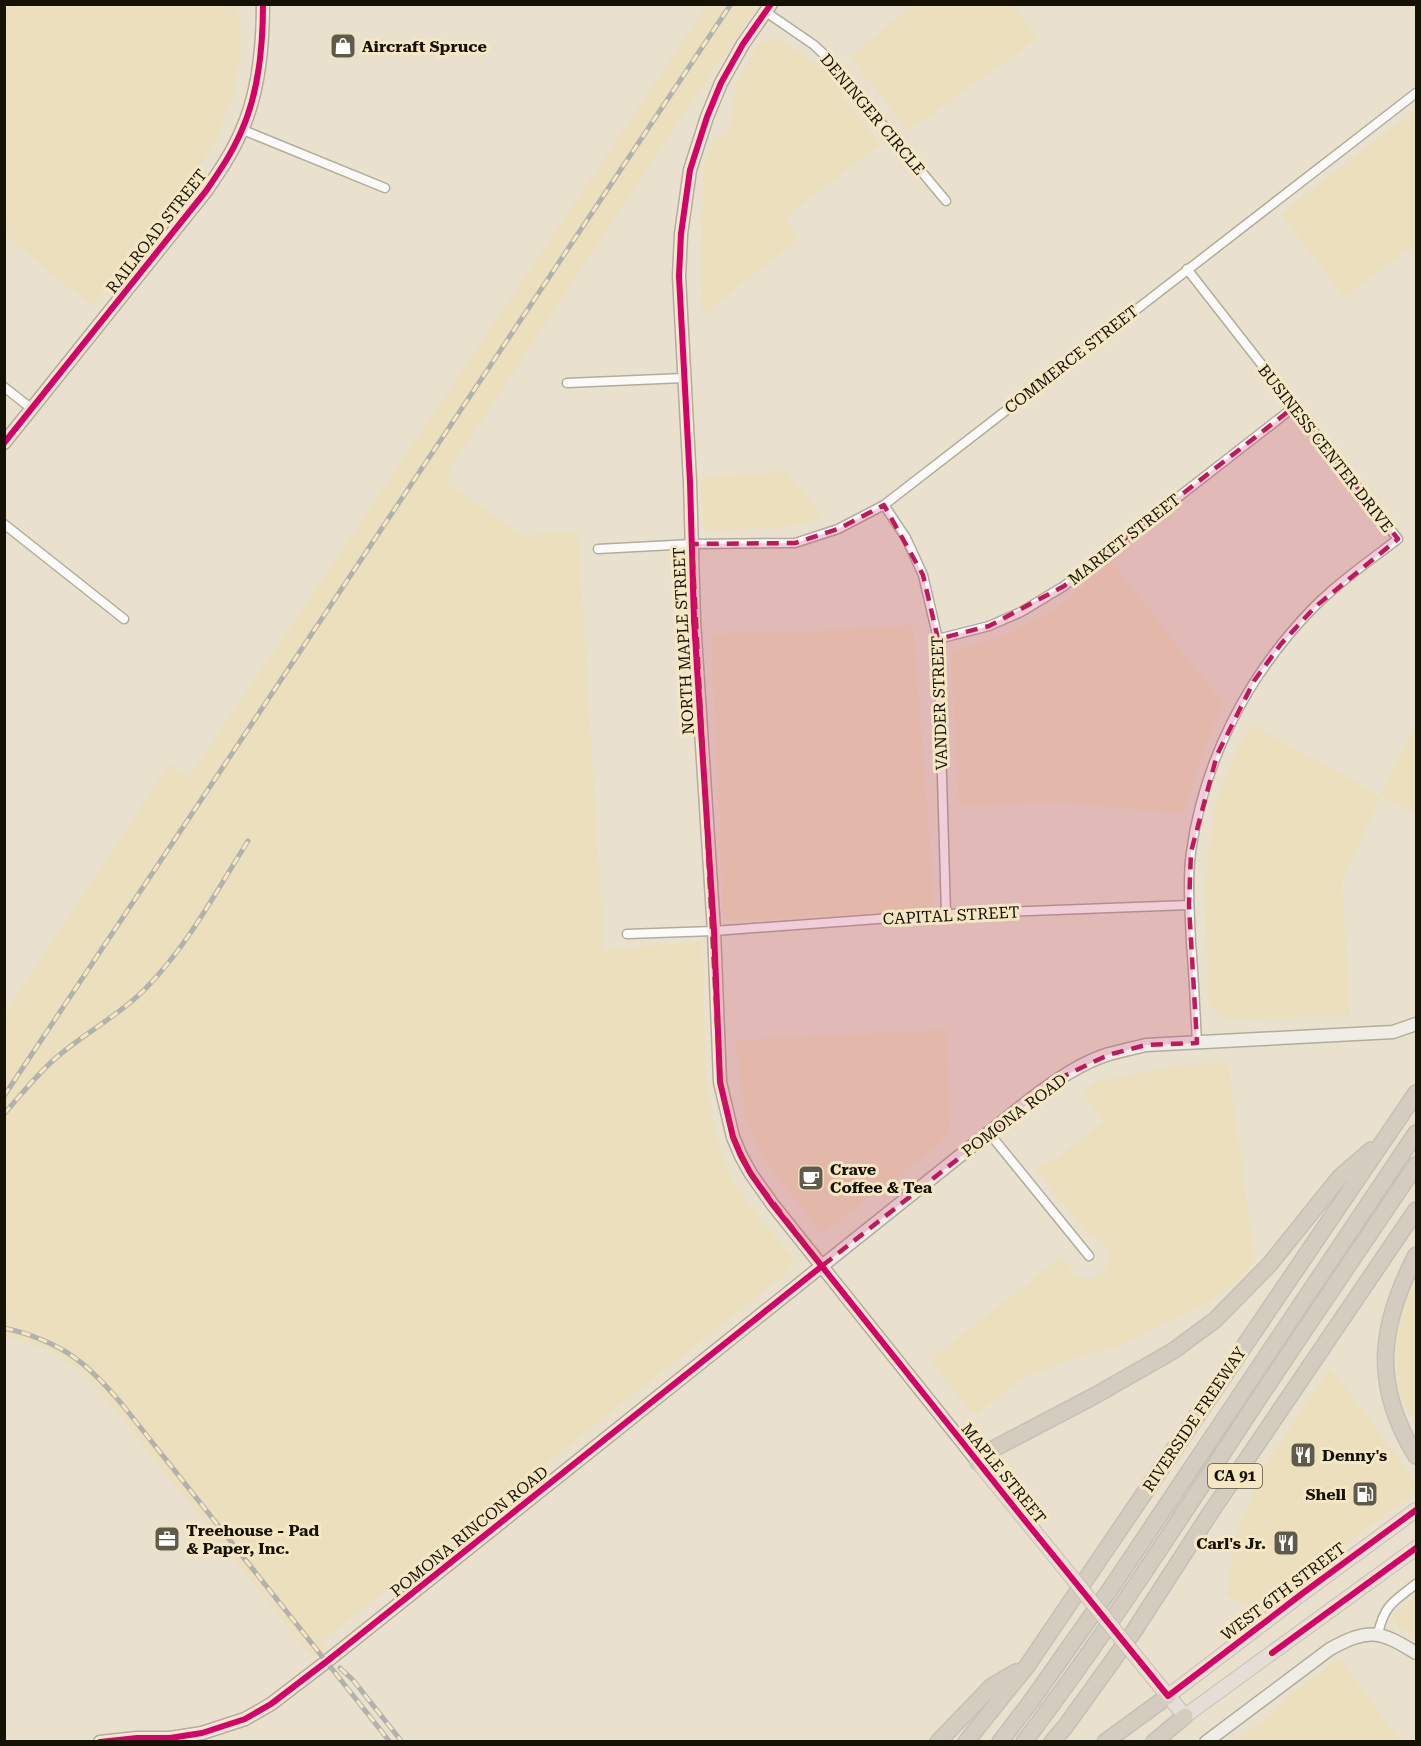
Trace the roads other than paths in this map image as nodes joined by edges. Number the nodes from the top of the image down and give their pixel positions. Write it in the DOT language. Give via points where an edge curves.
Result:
graph roads {
  1 [pos="263,4"];
  2 [pos="768,8"];
  3 [pos="1416,93"];
  4 [pos="243,130"];
  5 [pos="385,189"];
  6 [pos="946,201"];
  7 [pos="1187,269"];
  8 [pos="684,378"];
  9 [pos="567,383"];
  10 [pos="4,387"];
  11 [pos="1294,407"];
  12 [pos="32,409"];
  13 [pos="4,443"];
  14 [pos="884,505"];
  15 [pos="4,524"];
  16 [pos="692,544"];
  17 [pos="598,549"];
  18 [pos="124,619"];
  19 [pos="938,639"];
  20 [pos="1189,905"];
  21 [pos="946,914"];
  22 [pos="714,931"];
  23 [pos="627,934"];
  24 [pos="1416,1024"];
  25 [pos="1197,1043"];
  26 [pos="1416,1093"];
  27 [pos="989,1133"];
  28 [pos="1416,1133"];
  29 [pos="1389,1134"];
  30 [pos="1416,1165"];
  31 [pos="1416,1210"];
  32 [pos="1416,1255"];
  33 [pos="1089,1256"];
  34 [pos="822,1266"];
  35 [pos="1416,1456"];
  36 [pos="978,1462"];
  37 [pos="1416,1510"];
  38 [pos="1416,1548"];
  39 [pos="1416,1584"];
  40 [pos="1378,1634"];
  41 [pos="1416,1653"];
  42 [pos="1027,1666"];
  43 [pos="1168,1696"];
  44 [pos="1185,1716"];
  45 [pos="100,1742"];
  46 [pos="938,1742"];
  47 [pos="966,1742"];
  48 [pos="1000,1742"];
  49 [pos="1024,1742"];
  50 [pos="1052,1742"];
  51 [pos="1105,1742"];
  52 [pos="1154,1742"];
  53 [pos="1206,1742"];
  1 -- 4 [label="main road, RAILROAD STREET" via="260,60"];
  2 -- 6 [label="street, DENINGER CIRCLE" via="836,65"];
  2 -- 8 [label="main road, NORTH MAPLE STREET" via="721,83 690,170 679,276"];
  3 -- 7 [label="street, COMMERCE STREET"];
  4 -- 5 [label="street"];
  4 -- 12 [label="main road, RAILROAD STREET" via="206,191"];
  7 -- 11 [label="street, BUSINESS CENTER DRIVE"];
  7 -- 14 [label="street, COMMERCE STREET"];
  8 -- 9 [label="street"];
  8 -- 16 [label="main road, NORTH MAPLE STREET"];
  10 -- 12 [label="street"];
  11 -- 19 [label="street, MARKET STREET" via="1064,586 989,626"];
  11 -- 20 [label="street, BUSINESS CENTER DRIVE" via="1398,539 1315,607 1281,644 1234,715 1202,801 1191,852"];
  12 -- 13 [label="main road, RAILROAD STREET"];
  14 -- 16 [label="street, COMMERCE STREET" via="838,529 795,543"];
  14 -- 19 [label="street, VANDER STREET" via="906,538 923,575"];
  15 -- 18 [label="street"];
  16 -- 17 [label="street, COMMERCE STREET"];
  16 -- 22 [label="main road, NORTH MAPLE STREET"];
  19 -- 21 [label="street, VANDER STREET"];
  20 -- 21 [label="street, CAPITAL STREET"];
  20 -- 25 [label="street, BUSINESS CENTER DRIVE"];
  21 -- 22 [label="street, CAPITAL STREET"];
  22 -- 23 [label="street, CAPITAL STREET"];
  22 -- 34 [label="main road, NORTH MAPLE STREET" via="720,1082 733,1137 751,1174"];
  24 -- 25 [label="main road, POMONA ROAD" via="1393,1032"];
  25 -- 27 [label="main road, POMONA ROAD" via="1146,1046 1084,1064"];
  26 -- 29 [label="highway, RIVERSIDE FREEWAY"];
  27 -- 33 [label="street"];
  27 -- 34 [label="main road, POMONA ROAD"];
  28 -- 48 [label="highway" via="1111,1588"];
  29 -- 36 [label="highway" via="1340,1178 1269,1265 1215,1320 1173,1351 995,1448"];
  29 -- 42 [label="highway, RIVERSIDE FREEWAY"];
  30 -- 49 [label="highway" via="1070,1682"];
  31 -- 50 [label="highway, CA 91" via="1134,1631"];
  32 -- 35 [label="highway" via="1391,1316 1386,1372 1400,1427"];
  34 -- 36 [label="main road, MAPLE STREET"];
  34 -- 45 [label="main road, POMONA RINCON ROAD" via="271,1704 244,1719 202,1733"];
  36 -- 43 [label="main road, MAPLE STREET, bridge"];
  37 -- 43 [label="main road, WEST 6TH STREET"];
  38 -- 44 [label="main road"];
  39 -- 40 [label="street" via="1389,1605"];
  40 -- 41 [label="main road"];
  40 -- 53 [label="main road" via="1365,1634 1330,1649"];
  42 -- 46 [label="highway" via="992,1686"];
  42 -- 47 [label="highway, RIVERSIDE FREEWAY"];
  43 -- 44 [label="main road, MAPLE STREET"];
  43 -- 51 [label="highway"];
  44 -- 52 [label="highway"];
}
